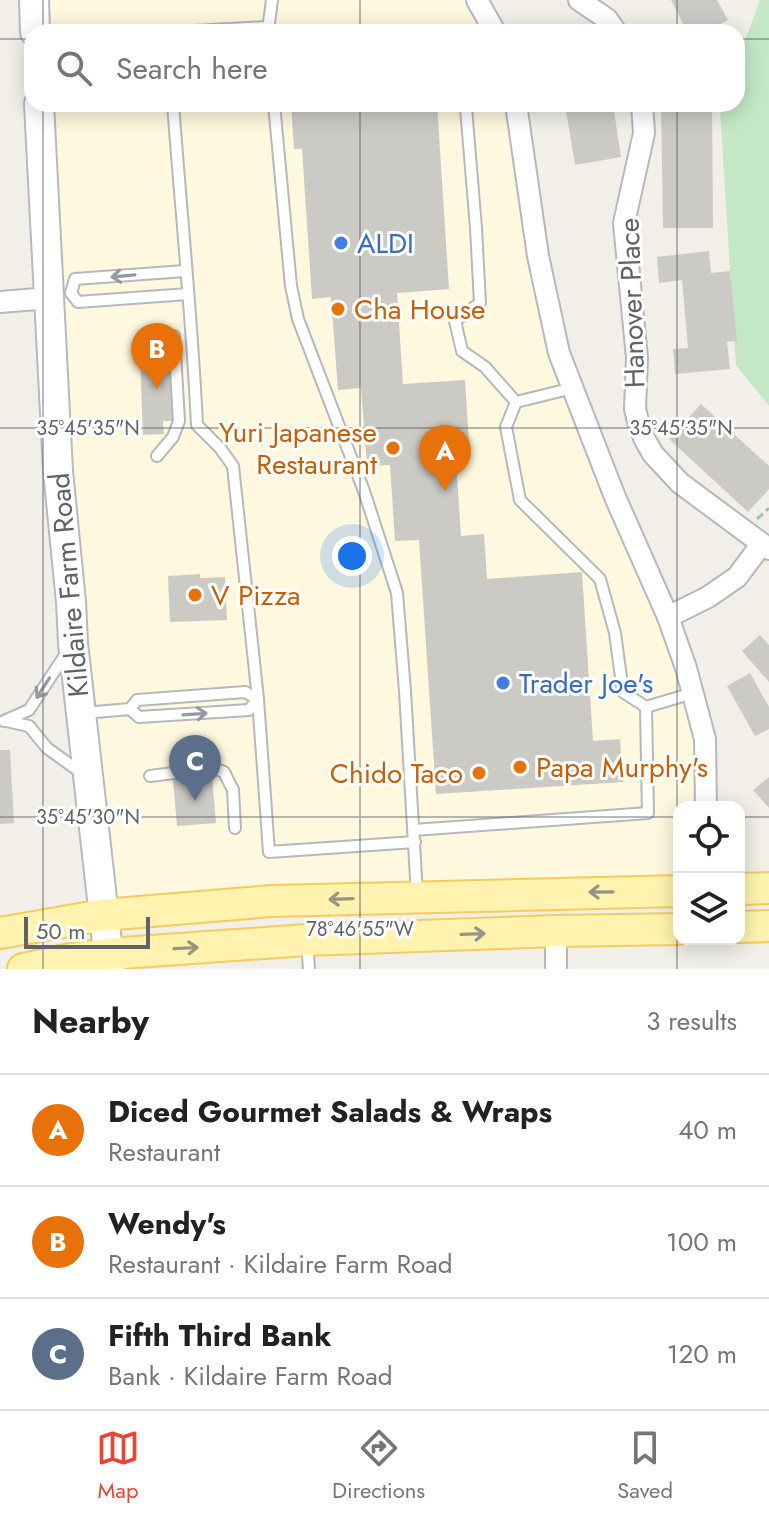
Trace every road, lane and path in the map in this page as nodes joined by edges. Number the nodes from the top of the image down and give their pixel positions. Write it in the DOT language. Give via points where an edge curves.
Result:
graph roads {
  1 [pos="34,0"];
  2 [pos="272,0"];
  3 [pos="477,0"];
  4 [pos="579,0"];
  5 [pos="35,24"];
  6 [pos="269,24"];
  7 [pos="490,24"];
  8 [pos="610,24"];
  9 [pos="40,112"];
  10 [pos="174,112"];
  11 [pos="275,112"];
  12 [pos="466,112"];
  13 [pos="517,112"];
  14 [pos="643,112"];
  15 [pos="185,271"];
  16 [pos="188,294"];
  17 [pos="60,296"];
  18 [pos="0,302"];
  19 [pos="174,336"];
  20 [pos="573,388"];
  21 [pos="516,402"];
  22 [pos="157,456"];
  23 [pos="765,547"];
  24 [pos="668,617"];
  25 [pos="73,643"];
  26 [pos="693,693"];
  27 [pos="258,699"];
  28 [pos="646,707"];
  29 [pos="130,709"];
  30 [pos="81,713"];
  31 [pos="150,776"];
  32 [pos="88,777"];
  33 [pos="706,801"];
  34 [pos="235,828"];
  35 [pos="414,836"];
  36 [pos="769,888"];
  37 [pos="745,889"];
  38 [pos="673,891"];
  39 [pos="417,897"];
  40 [pos="103,915"];
  41 [pos="769,926"];
  42 [pos="745,927"];
  43 [pos="673,929"];
  44 [pos="556,931"];
  45 [pos="0,933"];
  46 [pos="308,954"];
  47 [pos="109,962"];
  48 [pos="23,969"];
  49 [pos="556,969"];
  1 -- 5 [label="main road"];
  2 -- 6 [label="lane"];
  3 -- 7 [label="street"];
  4 -- 8 [label="street"];
  9 -- 17 [label="main road, Kildaire Farm Road"];
  10 -- 15 [label="lane"];
  11 -- 35 [label="lane" via="298,319 397,593"];
  12 -- 21 [label="lane" via="480,303 455,321 462,351 485,367"];
  13 -- 20 [label="street" via="547,306"];
  14 -- 23 [label="street, Hanover Place" via="644,133 624,223 637,358 635,409 645,440 665,468"];
  15 -- 16 [label="lane"];
  15 -- 17 [label="lane, one-way" via="75,279"];
  16 -- 17 [label="lane" via="78,302"];
  16 -- 27 [label="lane" via="197,425 233,466"];
  17 -- 18 [label="street"];
  17 -- 25 [label="main road, Kildaire Farm Road" via="58,471"];
  19 -- 22 [label="lane" via="179,421"];
  20 -- 21 [label="lane"];
  20 -- 24 [label="street"];
  21 -- 28 [label="lane" via="506,427 520,500 600,579 623,692"];
  23 -- 24 [label="street, Hanover Place" via="737,577"];
  24 -- 26 [label="street"];
  25 -- 30 [label="main road, Kildaire Farm Road"];
  25 -- 32 [label="lane, one-way" via="29,710 4,721 29,726 47,748"];
  26 -- 28 [label="lane"];
  26 -- 33 [label="street" via="705,739"];
  27 -- 29 [label="lane" via="245,692 137,700"];
  29 -- 27 [label="lane, one-way" via="139,717 249,710"];
  27 -- 35 [label="lane" via="269,852"];
  28 -- 35 [label="lane" via="648,813"];
  29 -- 30 [label="lane"];
  30 -- 32 [label="main road, Kildaire Farm Road"];
  31 -- 34 [label="lane" via="214,768 224,772 233,790"];
  32 -- 40 [label="main road, Kildaire Farm Road"];
  35 -- 39 [label="lane"];
  36 -- 37 [label="main road"];
  38 -- 39 [label="main road, one-way"];
  39 -- 40 [label="main road, one-way" via="272,901"];
  40 -- 45 [label="main road"];
  40 -- 47 [label="main road, Kildaire Farm Road"];
  41 -- 42 [label="main road"];
  43 -- 44 [label="main road"];
  46 -- 44 [label="main road, one-way"];
  44 -- 49 [label="street"];
  47 -- 46 [label="main road, one-way"];
  47 -- 48 [label="main road" via="71,959"];
}
